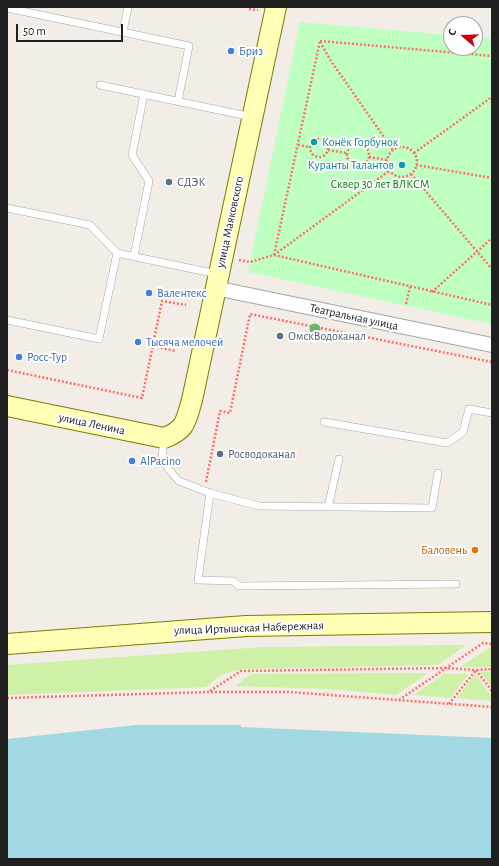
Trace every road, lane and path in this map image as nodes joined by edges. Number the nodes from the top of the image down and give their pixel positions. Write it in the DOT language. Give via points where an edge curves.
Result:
graph roads {
  1 [pos="128,7"];
  2 [pos="7,8"];
  3 [pos="249,8"];
  4 [pos="268,9"];
  5 [pos="123,32"];
  6 [pos="320,41"];
  7 [pos="492,56"];
  8 [pos="100,85"];
  9 [pos="144,94"];
  10 [pos="492,97"];
  11 [pos="178,101"];
  12 [pos="252,117"];
  13 [pos="298,145"];
  14 [pos="310,147"];
  15 [pos="328,150"];
  16 [pos="393,150"];
  17 [pos="346,153"];
  18 [pos="414,154"];
  19 [pos="369,157"];
  20 [pos="387,160"];
  21 [pos="416,165"];
  22 [pos="389,171"];
  23 [pos="411,174"];
  24 [pos="492,178"];
  25 [pos="7,208"];
  26 [pos="492,238"];
  27 [pos="477,252"];
  28 [pos="117,253"];
  29 [pos="274,255"];
  30 [pos="134,256"];
  31 [pos="492,269"];
  32 [pos="218,273"];
  33 [pos="410,287"];
  34 [pos="432,292"];
  35 [pos="406,304"];
  36 [pos="186,305"];
  37 [pos="492,305"];
  38 [pos="7,320"];
  39 [pos="492,345"];
  40 [pos="153,346"];
  41 [pos="176,351"];
  42 [pos="492,362"];
  43 [pos="7,370"];
  44 [pos="7,406"];
  45 [pos="492,413"];
  46 [pos="324,422"];
  47 [pos="170,436"];
  48 [pos="339,459"];
  49 [pos="438,473"];
  50 [pos="208,491"];
  51 [pos="328,507"];
  52 [pos="456,584"];
  53 [pos="492,622"];
  54 [pos="7,644"];
  55 [pos="492,644"];
  56 [pos="445,668"];
  57 [pos="492,669"];
  58 [pos="476,670"];
  59 [pos="492,691"];
  60 [pos="209,692"];
  61 [pos="7,698"];
  62 [pos="399,700"];
  63 [pos="449,704"];
  64 [pos="492,707"];
  1 -- 5 [label="lane"];
  2 -- 5 [label="lane"];
  3 -- 4 [label="path"];
  4 -- 12 [label="main road, улица Маяковского"];
  5 -- 11 [label="lane" via="189,46"];
  6 -- 7 [label="path"];
  6 -- 13 [label="path"];
  6 -- 16 [label="path" via="330,61"];
  8 -- 9 [label="lane"];
  9 -- 11 [label="lane"];
  9 -- 30 [label="lane" via="132,155 149,181"];
  10 -- 18 [label="path"];
  11 -- 12 [label="lane"];
  12 -- 32 [label="main road, улица Маяковского"];
  13 -- 14 [label="path"];
  13 -- 29 [label="path"];
  14 -- 15 [label="path" via="312,154 320,158"];
  14 -- 15 [label="path" via="314,140 318,139 326,142"];
  15 -- 17 [label="path"];
  16 -- 18 [label="path" via="406,148"];
  16 -- 20 [label="path"];
  17 -- 19 [label="path" via="352,145 357,144 366,148"];
  17 -- 19 [label="path" via="349,163 358,167 367,162"];
  18 -- 21 [label="path"];
  19 -- 20 [label="path"];
  20 -- 22 [label="path"];
  21 -- 23 [label="path"];
  21 -- 24 [label="path"];
  22 -- 23 [label="path" via="403,178"];
  22 -- 29 [label="path"];
  23 -- 27 [label="path"];
  25 -- 28 [label="lane" via="90,225"];
  26 -- 27 [label="path"];
  27 -- 31 [label="path"];
  27 -- 34 [label="path"];
  28 -- 30 [label="lane"];
  28 -- 38 [label="lane" via="99,339"];
  29 -- 32 [label="path"];
  29 -- 33 [label="path"];
  30 -- 32 [label="lane"];
  32 -- 39 [label="street, Театральная улица"];
  32 -- 47 [label="main road, улица Маяковского" via="192,400 185,422"];
  33 -- 34 [label="path"];
  33 -- 35 [label="path"];
  34 -- 37 [label="path"];
  36 -- 40 [label="path" via="162,301"];
  40 -- 41 [label="path"];
  40 -- 43 [label="path" via="142,398"];
  42 -- 50 [label="path" via="250,314 230,413 220,411"];
  44 -- 47 [label="main road, улица Ленина"];
  45 -- 46 [label="lane" via="469,409 462,432 447,443"];
  47 -- 50 [label="lane" via="162,457 169,470 179,481"];
  48 -- 51 [label="lane"];
  49 -- 51 [label="lane" via="432,508"];
  50 -- 51 [label="lane" via="259,506"];
  50 -- 52 [label="lane" via="198,580 233,581 239,586"];
  53 -- 54 [label="main road, улица Иртышская Набережная" via="246,626"];
  55 -- 56 [label="path" via="483,643"];
  56 -- 58 [label="path"];
  56 -- 60 [label="path" via="242,672"];
  56 -- 62 [label="path"];
  57 -- 58 [label="path"];
  58 -- 59 [label="path"];
  58 -- 63 [label="path"];
  60 -- 61 [label="path"];
  60 -- 62 [label="path" via="297,692"];
  62 -- 63 [label="path"];
  63 -- 64 [label="path"];
}
